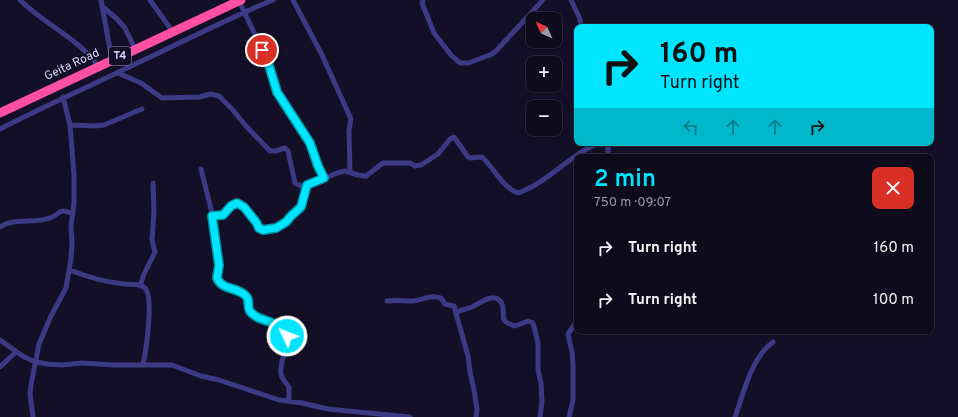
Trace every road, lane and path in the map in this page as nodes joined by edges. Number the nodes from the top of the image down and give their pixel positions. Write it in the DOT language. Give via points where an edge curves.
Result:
graph roads {
  1 [pos="20,0"];
  2 [pos="102,0"];
  3 [pos="150,0"];
  4 [pos="240,0"];
  5 [pos="272,0"];
  6 [pos="292,0"];
  7 [pos="423,0"];
  8 [pos="543,0"];
  9 [pos="571,0"];
  10 [pos="104,8"];
  11 [pos="245,13"];
  12 [pos="581,24"];
  13 [pos="173,32"];
  14 [pos="135,49"];
  15 [pos="112,60"];
  16 [pos="98,66"];
  17 [pos="118,73"];
  18 [pos="64,97"];
  19 [pos="142,109"];
  20 [pos="0,113"];
  21 [pos="70,125"];
  22 [pos="0,129"];
  23 [pos="594,146"];
  24 [pos="579,154"];
  25 [pos="574,158"];
  26 [pos="201,169"];
  27 [pos="350,172"];
  28 [pos="324,178"];
  29 [pos="153,183"];
  30 [pos="307,185"];
  31 [pos="72,214"];
  32 [pos="212,216"];
  33 [pos="0,227"];
  34 [pos="70,270"];
  35 [pos="140,286"];
  36 [pos="387,301"];
  37 [pos="457,312"];
  38 [pos="574,325"];
  39 [pos="0,340"];
  40 [pos="773,342"];
  41 [pos="16,352"];
  42 [pos="36,362"];
  43 [pos="143,365"];
  44 [pos="0,367"];
  45 [pos="289,401"];
  46 [pos="33,417"];
  47 [pos="410,417"];
  48 [pos="476,417"];
  49 [pos="540,417"];
  50 [pos="569,417"];
  51 [pos="735,417"];
  1 -- 16 [label="street" via="76,44"];
  2 -- 10 [label="street"];
  3 -- 13 [label="street"];
  4 -- 11 [label="street"];
  4 -- 13 [label="highway, Geita Road / T4"];
  5 -- 11 [label="street"];
  6 -- 27 [label="street" via="322,55 351,119"];
  7 -- 8 [label="street" via="434,33 454,58 465,64 495,52"];
  9 -- 12 [label="street"];
  10 -- 14 [label="street" via="125,28"];
  10 -- 15 [label="street"];
  11 -- 17 [label="street"];
  11 -- 28 [label="street" via="268,62 277,92 310,143"];
  13 -- 14 [label="highway, Geita Road / T4"];
  14 -- 15 [label="highway, Geita Road / T4"];
  15 -- 16 [label="highway, Geita Road / T4"];
  16 -- 20 [label="highway, Geita Road / T4"];
  17 -- 18 [label="street"];
  17 -- 30 [label="street" via="141,83 162,98 200,97 210,94 220,96 270,151 285,148 288,151 295,183"];
  18 -- 21 [label="street"];
  18 -- 22 [label="street"];
  19 -- 21 [label="street" via="104,125"];
  21 -- 31 [label="street" via="74,175"];
  23 -- 24 [label="street"];
  25 -- 27 [label="street" via="518,193 502,180 482,157 468,157 454,137 438,154 420,165 383,163 363,176"];
  26 -- 32 [label="street"];
  27 -- 28 [label="street" via="340,172"];
  28 -- 30 [label="street"];
  29 -- 35 [label="street" via="152,240 155,252"];
  30 -- 32 [label="street" via="301,207 276,228 259,228 244,207 237,203 223,215"];
  31 -- 33 [label="street" via="60,211 50,218 8,223"];
  31 -- 34 [label="street"];
  32 -- 45 [label="street" via="219,282 245,295 252,314 286,331 287,342 281,376 289,387"];
  34 -- 35 [label="street" via="99,280"];
  34 -- 42 [label="street" via="66,288 50,316"];
  35 -- 43 [label="street" via="146,290 149,307"];
  36 -- 37 [label="street" via="439,297 445,304 454,306"];
  37 -- 48 [label="street" via="468,356 477,409"];
  37 -- 49 [label="street" via="487,298 494,298 502,304 503,317 507,323 515,326 528,321 533,323 538,343 538,370 541,383"];
  38 -- 50 [label="street" via="568,334 573,400"];
  39 -- 41 [label="street"];
  40 -- 51 [label="street" via="762,351 744,389"];
  41 -- 42 [label="street"];
  41 -- 44 [label="street"];
  42 -- 43 [label="street" via="56,365"];
  42 -- 46 [label="street" via="30,394"];
  43 -- 45 [label="street" via="178,366 201,376"];
  45 -- 47 [label="street" via="328,409"];
}
